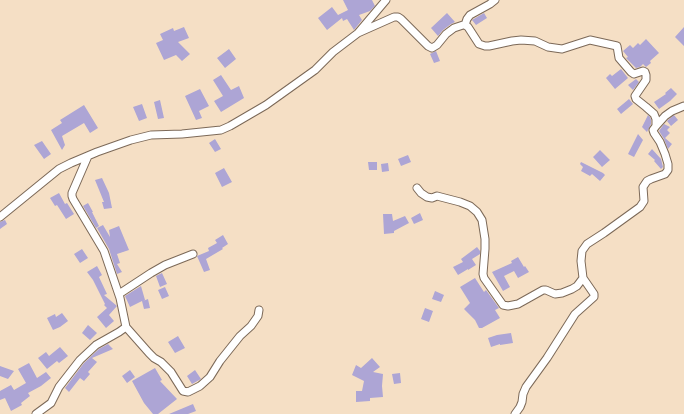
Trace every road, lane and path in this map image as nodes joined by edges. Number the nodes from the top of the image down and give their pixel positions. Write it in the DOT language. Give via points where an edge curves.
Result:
graph roads {
  1 [pos="386,0"];
  2 [pos="495,0"];
  3 [pos="465,25"];
  4 [pos="358,33"];
  5 [pos="684,106"];
  6 [pos="656,126"];
  7 [pos="88,156"];
  8 [pos="417,188"];
  9 [pos="0,217"];
  10 [pos="193,254"];
  11 [pos="583,278"];
  12 [pos="119,294"];
  13 [pos="259,310"];
  14 [pos="126,327"];
  15 [pos="36,414"];
  16 [pos="514,414"];
  1 -- 4 [label="street"];
  2 -- 3 [label="street" via="470,15"];
  3 -- 4 [label="street" via="454,28 432,48 398,17"];
  3 -- 6 [label="street" via="479,44 485,46 521,40 535,41 548,47 562,49 590,40 617,46 619,58 631,72 645,72 646,80 635,96 654,114"];
  4 -- 7 [label="street" via="315,70 266,105 230,126 221,130 151,135"];
  5 -- 6 [label="street" via="665,116"];
  6 -- 11 [label="street" via="653,130 665,154 668,170 665,174 651,178 643,186 644,201 640,207 587,244 582,251"];
  7 -- 9 [label="street" via="59,169"];
  7 -- 12 [label="street" via="72,196 104,251"];
  8 -- 11 [label="street" via="427,197 437,196 460,202 477,212 482,220 485,239 484,278 503,305 518,304 543,290 555,294 562,293 577,286"];
  10 -- 12 [label="street" via="150,273"];
  11 -- 16 [label="street" via="594,297 575,314 526,387 520,407"];
  12 -- 14 [label="street"];
  13 -- 14 [label="street" via="251,326 240,336 210,377 188,392 183,391 171,372 149,353"];
  14 -- 15 [label="street" via="96,345 80,360 59,387 51,403"];
}
